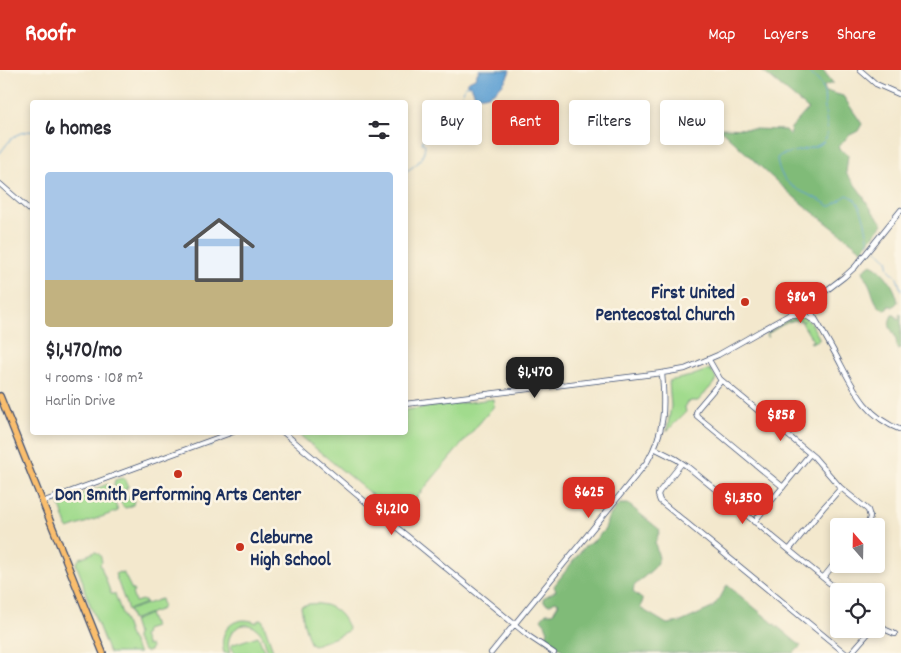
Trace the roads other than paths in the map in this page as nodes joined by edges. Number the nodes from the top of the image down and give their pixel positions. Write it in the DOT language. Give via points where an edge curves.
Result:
graph roads {
  1 [pos="860,70"];
  2 [pos="901,95"];
  3 [pos="0,184"];
  4 [pos="30,210"];
  5 [pos="901,210"];
  6 [pos="806,304"];
  7 [pos="787,316"];
  8 [pos="818,323"];
  9 [pos="709,360"];
  10 [pos="662,374"];
  11 [pos="721,380"];
  12 [pos="0,396"];
  13 [pos="408,404"];
  14 [pos="901,430"];
  15 [pos="225,435"];
  16 [pos="286,435"];
  17 [pos="654,448"];
  18 [pos="810,454"];
  19 [pos="682,463"];
  20 [pos="783,488"];
  21 [pos="841,488"];
  22 [pos="42,502"];
  23 [pos="870,518"];
  24 [pos="754,522"];
  25 [pos="789,550"];
  26 [pos="830,569"];
  27 [pos="823,578"];
  28 [pos="830,584"];
  29 [pos="515,624"];
  30 [pos="885,629"];
  31 [pos="895,634"];
  32 [pos="864,638"];
  33 [pos="103,653"];
  34 [pos="491,653"];
  35 [pos="554,653"];
  36 [pos="845,653"];
  37 [pos="851,653"];
  1 -- 2 [label="street" via="876,84"];
  3 -- 4 [label="street"];
  5 -- 6 [label="street" via="854,267"];
  6 -- 7 [label="street"];
  6 -- 8 [label="street"];
  7 -- 8 [label="street" via="803,314"];
  7 -- 9 [label="street"];
  8 -- 14 [label="street" via="865,405 879,419"];
  9 -- 10 [label="street"];
  9 -- 11 [label="street"];
  10 -- 13 [label="street"];
  10 -- 17 [label="street" via="664,414"];
  11 -- 18 [label="street"];
  11 -- 20 [label="street" via="698,408 697,416"];
  12 -- 22 [label="main road"];
  15 -- 22 [label="street"];
  16 -- 29 [label="street"];
  17 -- 19 [label="street"];
  17 -- 29 [label="street" via="647,462"];
  18 -- 20 [label="street"];
  18 -- 21 [label="street"];
  19 -- 24 [label="street"];
  19 -- 36 [label="street" via="659,492 660,501"];
  20 -- 24 [label="street"];
  21 -- 23 [label="street" via="868,510"];
  21 -- 25 [label="street"];
  22 -- 33 [label="main road"];
  24 -- 25 [label="street"];
  25 -- 27 [label="street"];
  26 -- 27 [label="street"];
  27 -- 28 [label="street"];
  29 -- 34 [label="street"];
  29 -- 35 [label="street"];
  30 -- 31 [label="street"];
  32 -- 37 [label="street"];
}
